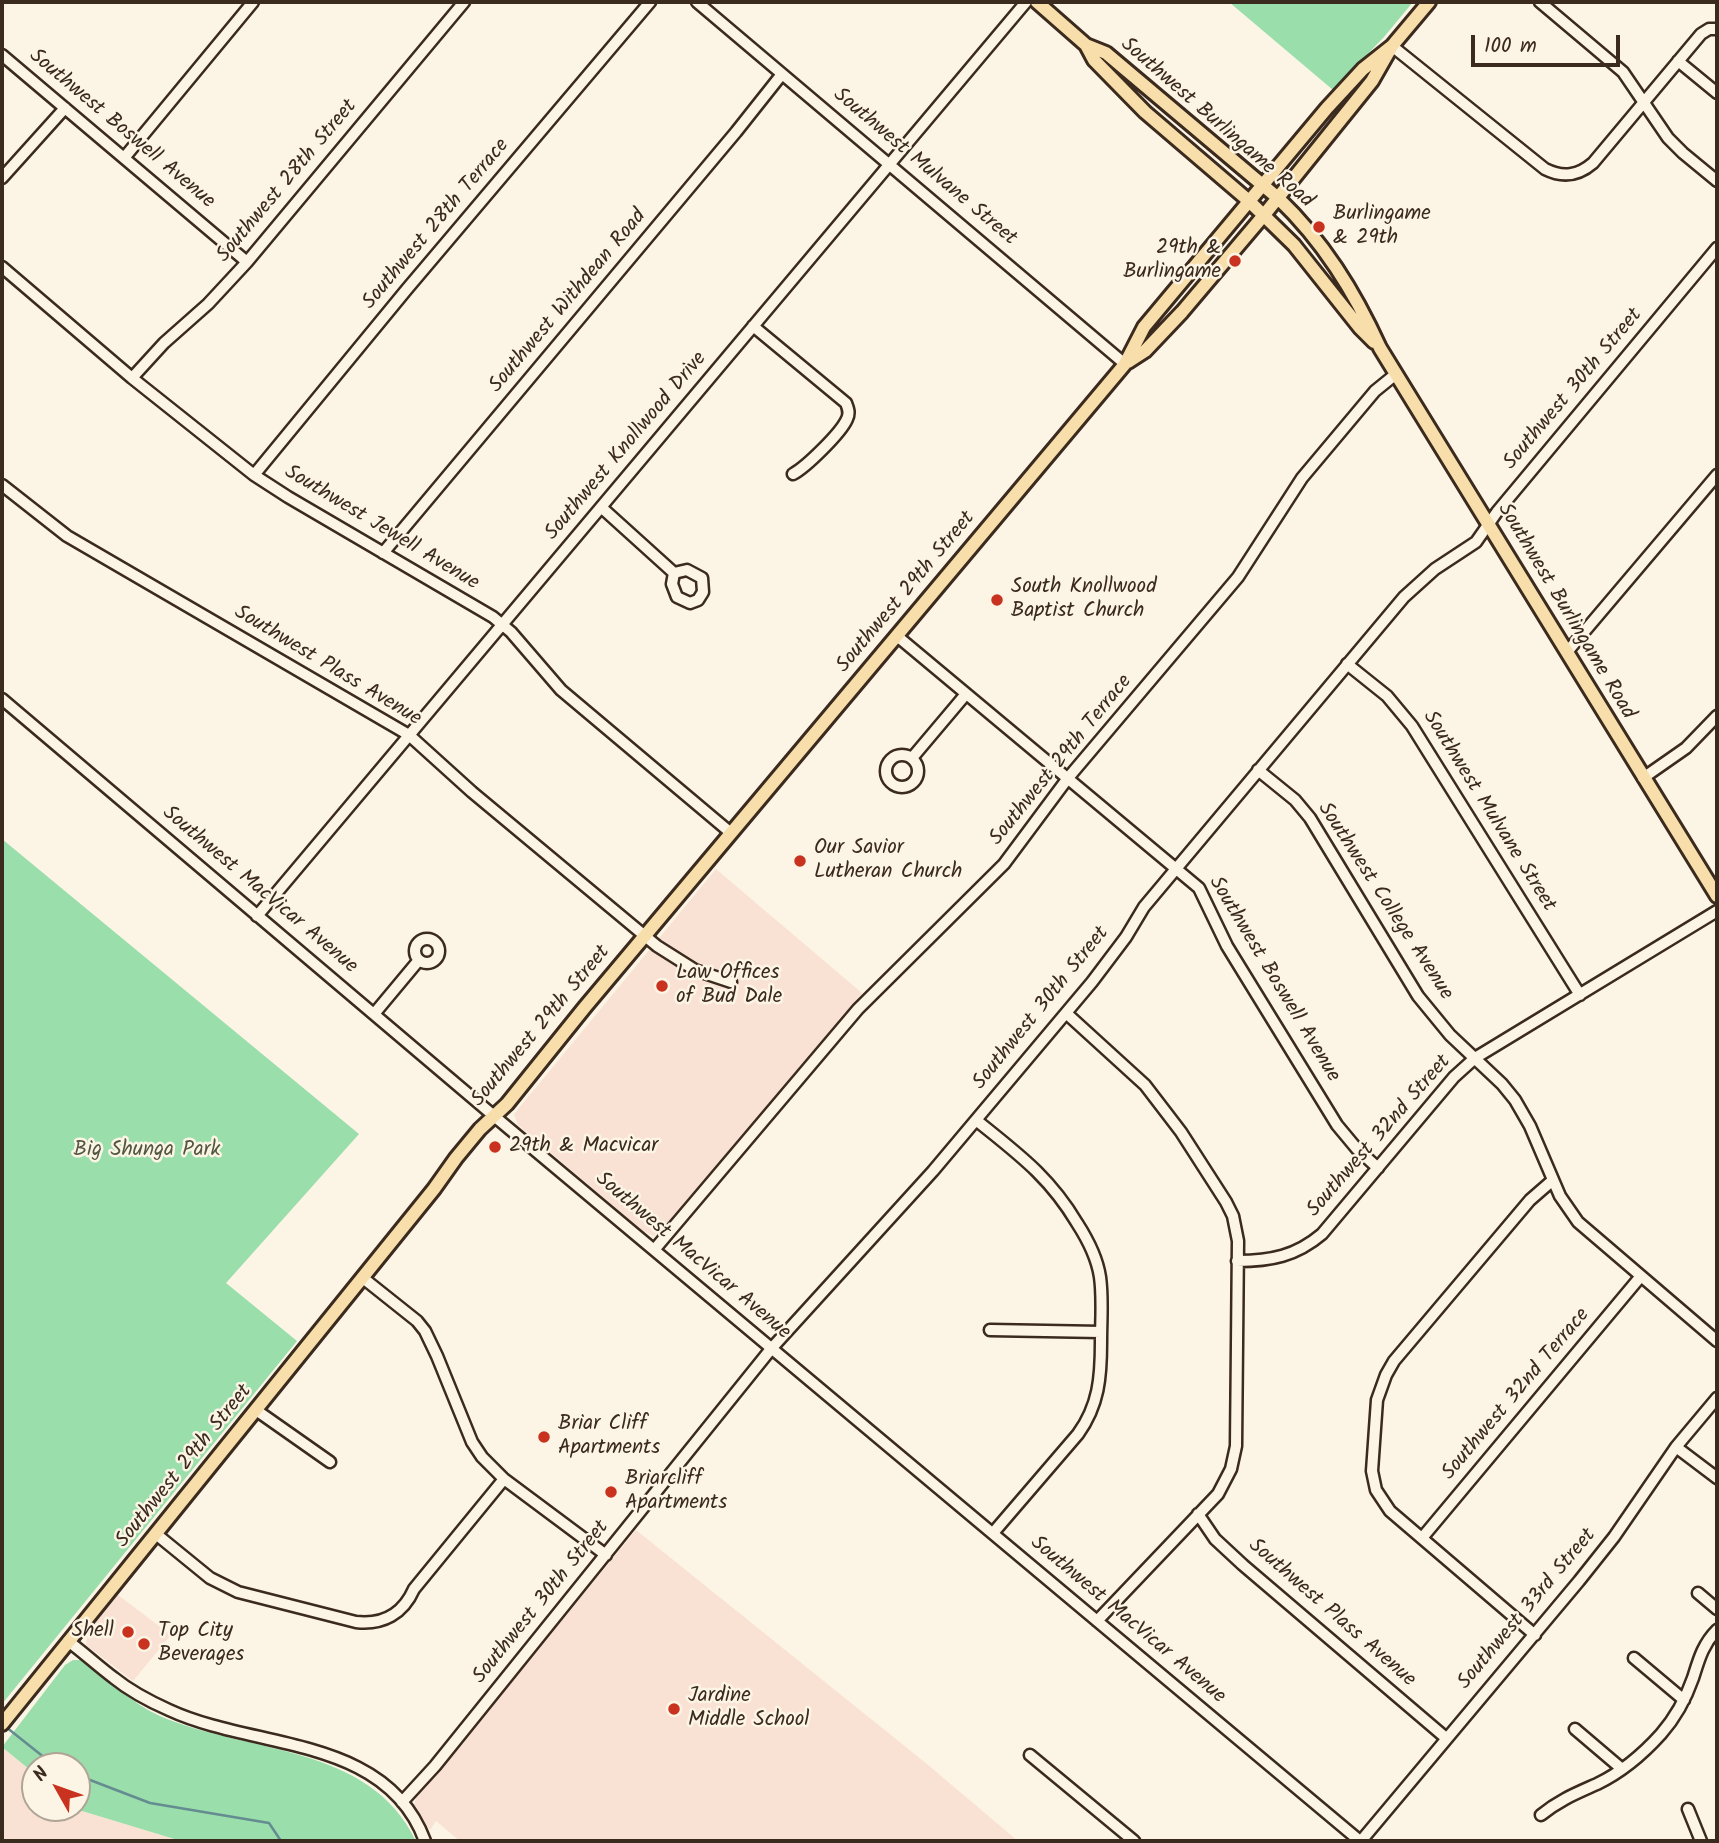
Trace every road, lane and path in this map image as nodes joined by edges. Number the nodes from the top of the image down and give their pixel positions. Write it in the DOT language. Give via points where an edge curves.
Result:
graph roads {
  1 [pos="253,2"];
  2 [pos="464,2"];
  3 [pos="650,2"];
  4 [pos="697,2"];
  5 [pos="1026,2"];
  6 [pos="1037,2"];
  7 [pos="1429,2"];
  8 [pos="1540,2"];
  9 [pos="1717,28"];
  10 [pos="1086,45"];
  11 [pos="1392,46"];
  12 [pos="2,55"];
  13 [pos="1678,61"];
  14 [pos="782,74"];
  15 [pos="1717,93"];
  16 [pos="1644,102"];
  17 [pos="65,108"];
  18 [pos="124,158"];
  19 [pos="890,164"];
  20 [pos="2,178"];
  21 [pos="1717,181"];
  22 [pos="1262,186"];
  23 [pos="1278,198"];
  24 [pos="1249,201"];
  25 [pos="1265,215"];
  26 [pos="1717,248"];
  27 [pos="247,262"];
  28 [pos="2,267"];
  29 [pos="754,326"];
  30 [pos="1380,348"];
  31 [pos="1125,365"];
  32 [pos="1396,374"];
  33 [pos="132,378"];
  34 [pos="793,474"];
  35 [pos="254,475"];
  36 [pos="1717,475"];
  37 [pos="2,485"];
  38 [pos="601,507"];
  39 [pos="1489,524"];
  40 [pos="383,552"];
  41 [pos="674,573"];
  42 [pos="502,624"];
  43 [pos="897,636"];
  44 [pos="1567,652"];
  45 [pos="1347,664"];
  46 [pos="966,694"];
  47 [pos="2,699"];
  48 [pos="1717,716"];
  49 [pos="409,735"];
  50 [pos="912,758"];
  51 [pos="1258,770"];
  52 [pos="1068,778"];
  53 [pos="1643,778"];
  54 [pos="731,833"];
  55 [pos="1177,868"];
  56 [pos="1717,896"];
  57 [pos="1717,911"];
  58 [pos="257,916"];
  59 [pos="644,936"];
  60 [pos="419,960"];
  61 [pos="731,982"];
  62 [pos="1580,995"];
  63 [pos="1066,1013"];
  64 [pos="374,1014"];
  65 [pos="1475,1058"];
  66 [pos="494,1116"];
  67 [pos="976,1120"];
  68 [pos="1378,1168"];
  69 [pos="1553,1180"];
  70 [pos="654,1250"];
  71 [pos="1237,1261"];
  72 [pos="1641,1276"];
  73 [pos="363,1278"];
  74 [pos="990,1330"];
  75 [pos="1101,1332"];
  76 [pos="1717,1341"];
  77 [pos="771,1349"];
  78 [pos="1717,1398"];
  79 [pos="256,1410"];
  80 [pos="1676,1447"];
  81 [pos="330,1462"];
  82 [pos="1717,1478"];
  83 [pos="504,1479"];
  84 [pos="1198,1514"];
  85 [pos="993,1533"];
  86 [pos="156,1534"];
  87 [pos="1422,1538"];
  88 [pos="606,1555"];
  89 [pos="1698,1592"];
  90 [pos="1717,1609"];
  91 [pos="1097,1621"];
  92 [pos="1717,1630"];
  93 [pos="1535,1635"];
  94 [pos="68,1642"];
  95 [pos="1634,1658"];
  96 [pos="1684,1700"];
  97 [pos="2,1724"];
  98 [pos="1574,1729"];
  99 [pos="1446,1738"];
  100 [pos="1030,1755"];
  101 [pos="1622,1769"];
  102 [pos="402,1802"];
  103 [pos="1688,1809"];
  104 [pos="1541,1815"];
  105 [pos="425,1841"];
  106 [pos="1134,1841"];
  107 [pos="1360,1841"];
  108 [pos="1700,1841"];
  1 -- 18 [label="street"];
  2 -- 27 [label="street, Southwest 28th Street"];
  3 -- 35 [label="street, Southwest 28th Terrace"];
  4 -- 14 [label="street, Southwest Mulvane Street"];
  5 -- 19 [label="street, Southwest Knollwood Drive"];
  6 -- 10 [label="main road, Southwest Burlingame Road"];
  7 -- 11 [label="main road, Southwest 29th Street"];
  8 -- 16 [label="street" via="1623,72"];
  9 -- 13 [label="street" via="1701,34"];
  10 -- 22 [label="main road, Southwest Burlingame Road" via="1105,53"];
  10 -- 24 [label="main road, Southwest Burlingame Road" via="1094,60 1145,112"];
  11 -- 16 [label="street" via="1545,169 1566,175 1593,163"];
  11 -- 22 [label="main road, Southwest 29th Street" via="1363,69"];
  11 -- 23 [label="main road, Southwest 29th Street" via="1372,81"];
  12 -- 17 [label="street, Southwest Boswell Avenue"];
  13 -- 15 [label="street"];
  13 -- 16 [label="street"];
  14 -- 19 [label="street, Southwest Mulvane Street"];
  14 -- 40 [label="street, Southwest Withdean Road"];
  16 -- 21 [label="street" via="1668,138"];
  17 -- 18 [label="street, Southwest Boswell Avenue"];
  17 -- 20 [label="street"];
  18 -- 27 [label="street, Southwest Boswell Avenue"];
  19 -- 29 [label="street, Southwest Knollwood Drive"];
  19 -- 31 [label="street, Southwest Mulvane Street"];
  22 -- 23 [label="main road, Southwest Burlingame Road"];
  22 -- 24 [label="main road, Southwest 29th Street"];
  23 -- 25 [label="main road, Southwest 29th Street"];
  23 -- 30 [label="main road, Southwest Burlingame Road" via="1337,268"];
  24 -- 25 [label="main road, Southwest Burlingame Road"];
  24 -- 31 [label="main road, Southwest 29th Street" via="1144,327"];
  25 -- 30 [label="main road, Southwest Burlingame Road"];
  25 -- 31 [label="main road, Southwest 29th Street" via="1182,312"];
  26 -- 39 [label="street, Southwest 30th Street"];
  27 -- 33 [label="street, Southwest 28th Street"];
  28 -- 33 [label="street, Southwest Jewell Avenue"];
  29 -- 34 [label="street" via="848,409 845,422 805,468"];
  29 -- 38 [label="street, Southwest Knollwood Drive"];
  30 -- 32 [label="main road, Southwest Burlingame Road"];
  31 -- 43 [label="main road, Southwest 29th Street"];
  32 -- 39 [label="main road, Southwest Burlingame Road"];
  32 -- 52 [label="street, Southwest 29th Terrace" via="1302,478 1238,577"];
  33 -- 35 [label="street, Southwest Jewell Avenue"];
  35 -- 40 [label="street, Southwest Jewell Avenue"];
  36 -- 44 [label="street"];
  37 -- 49 [label="street, Southwest Plass Avenue" via="67,536"];
  38 -- 41 [label="street"];
  38 -- 42 [label="street, Southwest Knollwood Drive"];
  39 -- 44 [label="main road, Southwest Burlingame Road"];
  39 -- 45 [label="street, Southwest 30th Street" via="1476,542 1404,597"];
  40 -- 42 [label="street, Southwest Jewell Avenue"];
  42 -- 49 [label="street, Southwest Knollwood Drive"];
  42 -- 54 [label="street, Southwest Jewell Avenue" via="561,690"];
  43 -- 46 [label="street, Southwest Boswell Avenue"];
  43 -- 54 [label="main road, Southwest 29th Street"];
  44 -- 53 [label="main road, Southwest Burlingame Road"];
  45 -- 51 [label="street, Southwest 30th Street"];
  45 -- 62 [label="street, Southwest Mulvane Street" via="1387,696 1412,726"];
  46 -- 50 [label="street"];
  46 -- 52 [label="street, Southwest Boswell Avenue"];
  47 -- 58 [label="street, Southwest MacVicar Avenue"];
  48 -- 53 [label="street" via="1686,748"];
  49 -- 58 [label="street, Southwest Knollwood Drive"];
  49 -- 59 [label="street, Southwest Plass Avenue"];
  51 -- 55 [label="street, Southwest 30th Street"];
  51 -- 65 [label="street, Southwest College Avenue" via="1310,818 1418,996"];
  52 -- 55 [label="street, Southwest Boswell Avenue"];
  52 -- 70 [label="street, Southwest 29th Terrace" via="1004,864 858,1009"];
  53 -- 56 [label="main road, Southwest Burlingame Road"];
  54 -- 59 [label="main road, Southwest 29th Street"];
  55 -- 63 [label="street, Southwest 30th Street"];
  55 -- 68 [label="street, Southwest Boswell Avenue" via="1203,894 1227,946 1337,1125"];
  57 -- 62 [label="street, Southwest 32nd Street"];
  58 -- 64 [label="street, Southwest MacVicar Avenue"];
  59 -- 61 [label="street, Southwest Plass Avenue" via="686,966"];
  59 -- 66 [label="main road, Southwest 29th Street"];
  60 -- 64 [label="street"];
  62 -- 65 [label="street, Southwest 32nd Street"];
  63 -- 67 [label="street, Southwest 30th Street"];
  63 -- 71 [label="street" via="1145,1085 1181,1132 1233,1216"];
  64 -- 66 [label="street, Southwest MacVicar Avenue"];
  65 -- 68 [label="street, Southwest 32nd Street"];
  65 -- 69 [label="street, Southwest College Avenue" via="1515,1100"];
  66 -- 70 [label="street, Southwest MacVicar Avenue"];
  66 -- 73 [label="main road, Southwest 29th Street"];
  67 -- 75 [label="street" via="1038,1171 1064,1200 1085,1235 1100,1276"];
  67 -- 77 [label="street, Southwest 30th Street"];
  68 -- 71 [label="street, Southwest 32nd Street" via="1313,1242 1285,1256"];
  69 -- 72 [label="street, Southwest College Avenue" via="1578,1222"];
  69 -- 87 [label="street" via="1530,1200 1394,1362 1380,1390 1374,1419 1374,1484 1390,1511"];
  70 -- 77 [label="street, Southwest MacVicar Avenue"];
  71 -- 84 [label="street" via="1236,1446 1223,1486"];
  72 -- 76 [label="street, Southwest College Avenue"];
  72 -- 87 [label="street, Southwest 32nd Terrace"];
  73 -- 79 [label="main road, Southwest 29th Street"];
  73 -- 83 [label="street" via="425,1331 472,1442"];
  74 -- 75 [label="street"];
  75 -- 85 [label="street" via="1101,1376 1089,1417"];
  77 -- 85 [label="street, Southwest MacVicar Avenue"];
  77 -- 88 [label="street, Southwest 30th Street"];
  78 -- 80 [label="street, Southwest 33rd Street"];
  79 -- 81 [label="street"];
  79 -- 86 [label="main road, Southwest 29th Street"];
  80 -- 82 [label="street"];
  80 -- 93 [label="street, Southwest 33rd Street" via="1614,1537"];
  83 -- 86 [label="street" via="404,1607 379,1622 356,1622 238,1592 210,1578"];
  83 -- 88 [label="street"];
  84 -- 91 [label="street"];
  84 -- 99 [label="street, Southwest Plass Avenue" via="1215,1539 1243,1565"];
  85 -- 91 [label="street, Southwest MacVicar Avenue"];
  86 -- 94 [label="main road, Southwest 29th Street"];
  87 -- 93 [label="street"];
  88 -- 102 [label="street, Southwest 30th Street"];
  89 -- 90 [label="street"];
  91 -- 107 [label="street, Southwest MacVicar Avenue"];
  92 -- 96 [label="street" via="1701,1652"];
  93 -- 99 [label="street, Southwest 33rd Street"];
  94 -- 97 [label="main road, Southwest 29th Street"];
  94 -- 102 [label="street" via="116,1680 168,1710 210,1726 342,1759 375,1777"];
  95 -- 96 [label="street"];
  96 -- 101 [label="street" via="1663,1732"];
  98 -- 101 [label="street"];
  99 -- 107 [label="street, Southwest 33rd Street"];
  100 -- 106 [label="street"];
  101 -- 104 [label="street" via="1561,1799"];
  102 -- 105 [label="street"];
  103 -- 108 [label="street"];
}
